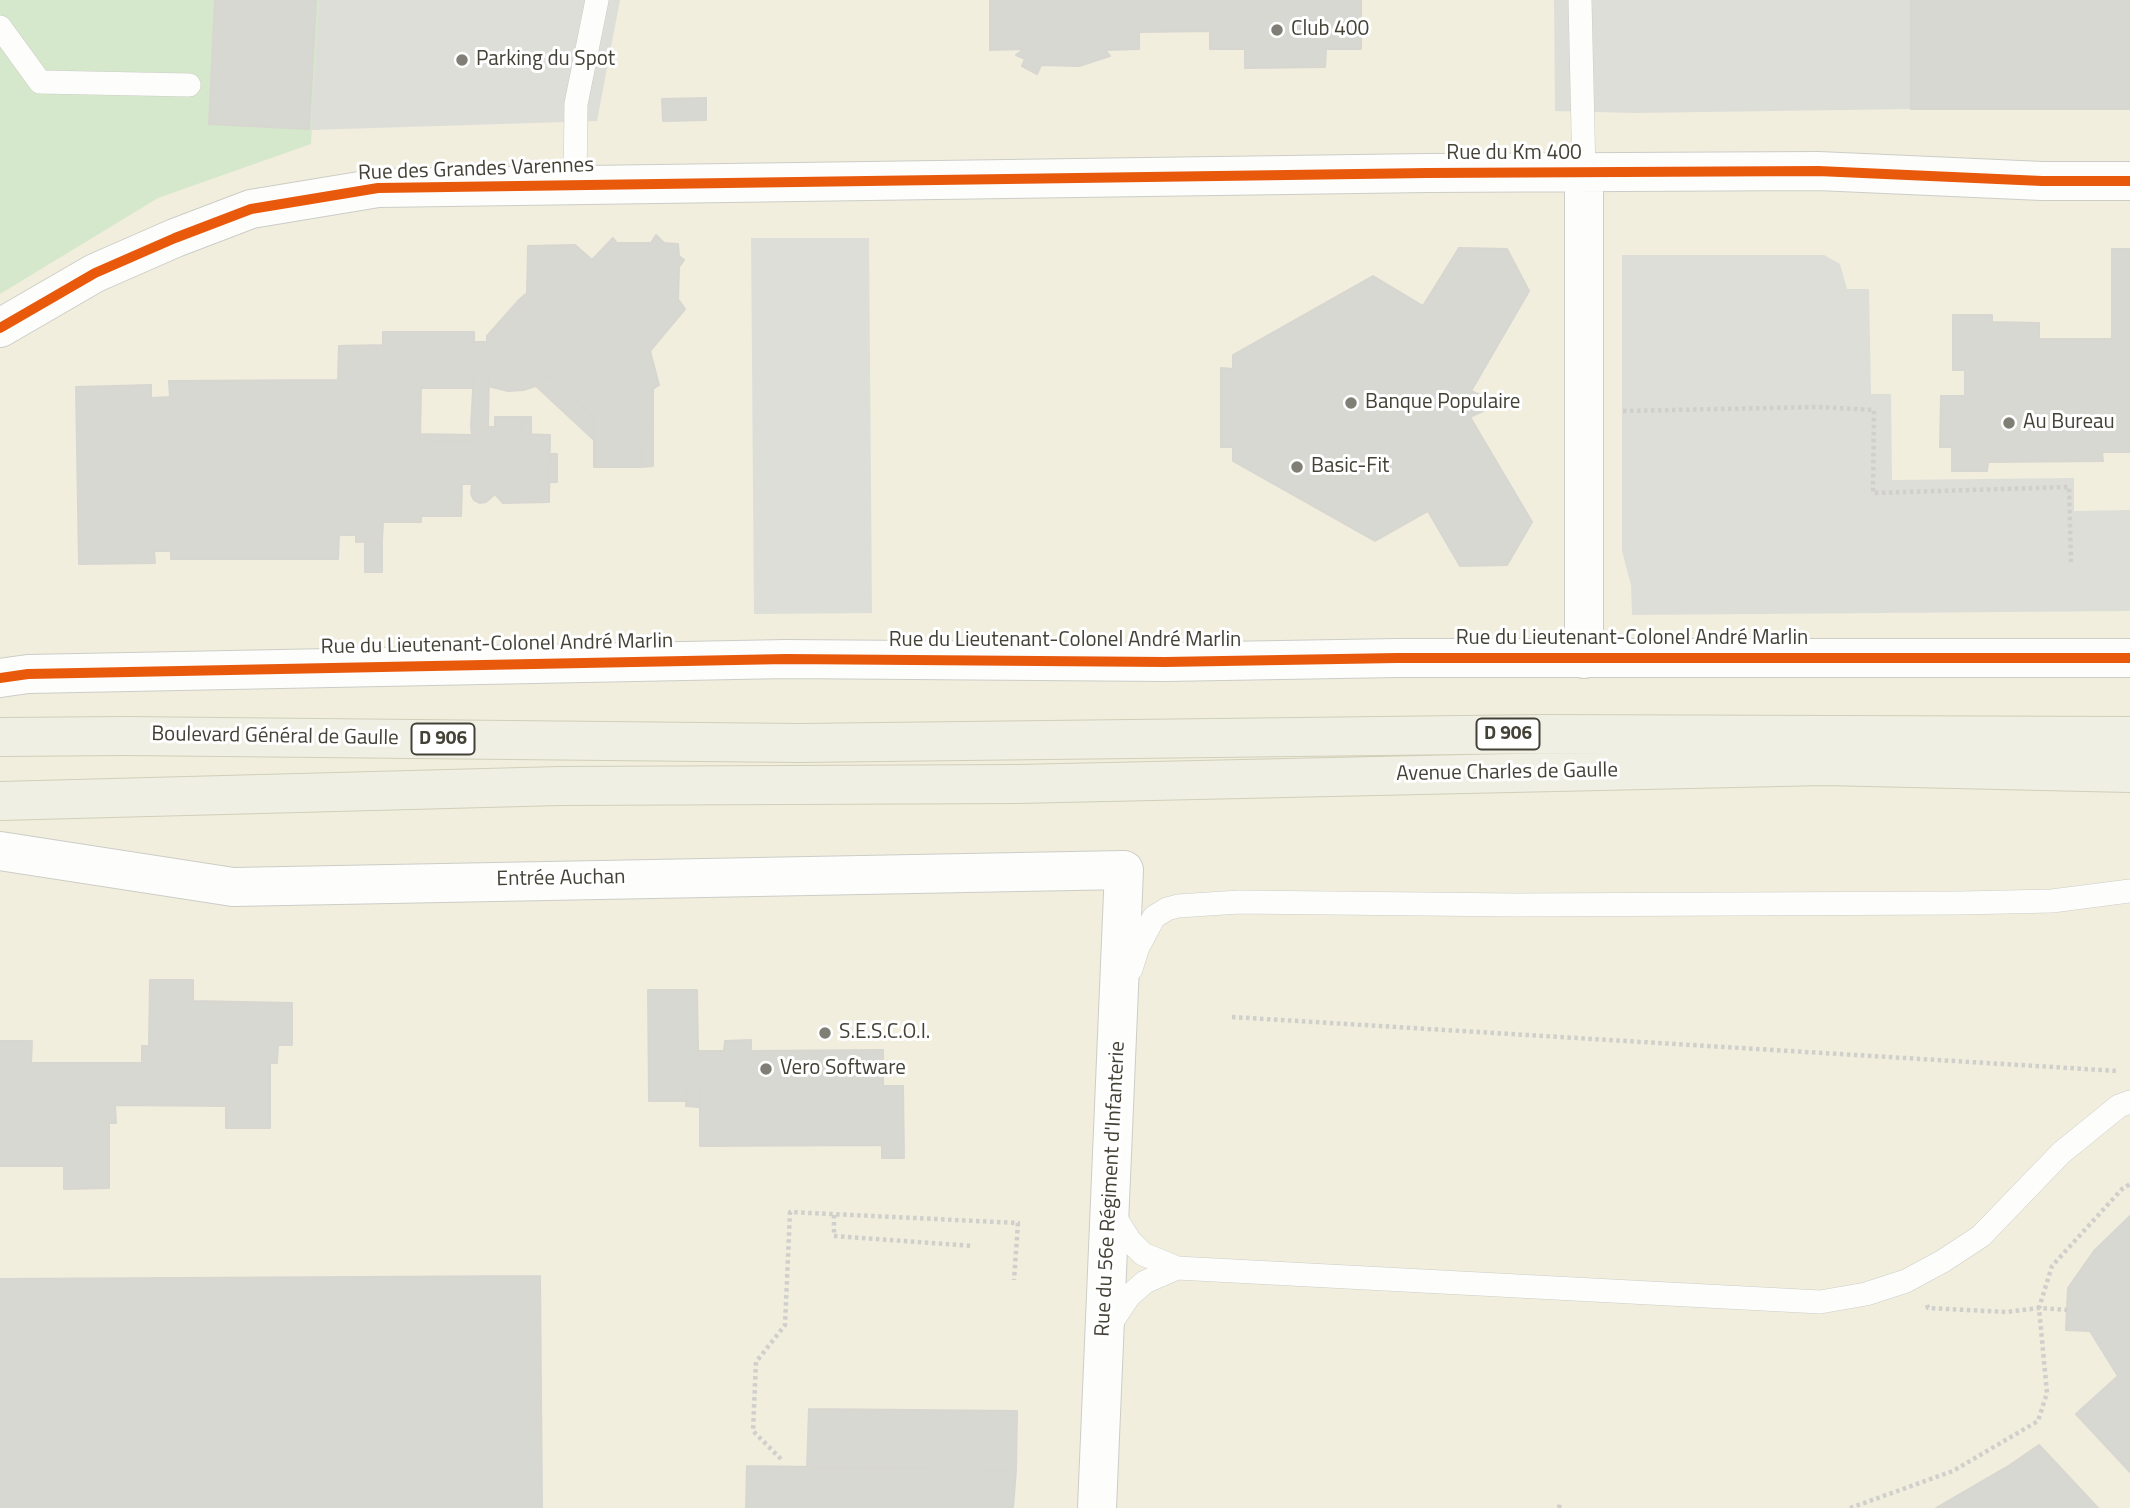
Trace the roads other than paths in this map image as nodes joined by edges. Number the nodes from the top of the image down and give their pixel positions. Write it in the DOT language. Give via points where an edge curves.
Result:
graph roads {
  1 [pos="597,0"];
  2 [pos="1580,0"];
  3 [pos="0,27"];
  4 [pos="190,85"];
  5 [pos="1584,173"];
  6 [pos="898,181"];
  7 [pos="2130,181"];
  8 [pos="575,186"];
  9 [pos="0,328"];
  10 [pos="2130,658"];
  11 [pos="1584,659"];
  12 [pos="0,678"];
  13 [pos="2130,736"];
  14 [pos="0,737"];
  15 [pos="886,742"];
  16 [pos="2130,773"];
  17 [pos="0,801"];
  18 [pos="0,851"];
  19 [pos="1124,870"];
  20 [pos="2130,891"];
  21 [pos="1119,1009"];
  22 [pos="2130,1102"];
  23 [pos="1111,1211"];
  24 [pos="1177,1268"];
  25 [pos="1104,1335"];
  26 [pos="1097,1508"];
  1 -- 8 [label="lane" via="576,104"];
  2 -- 5 [label="lane"];
  3 -- 4 [label="lane" via="40,82"];
  5 -- 6 [label="street, Rue du Km 400"];
  5 -- 7 [label="street, Rue du Km 400" via="1818,171"];
  5 -- 11 [label="street"];
  6 -- 8 [label="street, Rue des Grandes Varennes"];
  8 -- 9 [label="street, Rue des Grandes Varennes" via="378,188 251,209 95,273"];
  10 -- 11 [label="street, Rue du Lieutenant-Colonel André Marlin"];
  11 -- 12 [label="street, Rue du Lieutenant-Colonel André Marlin" via="786,659 42,673"];
  13 -- 15 [label="main road, Avenue Charles de Gaulle / D 906" via="1545,734"];
  14 -- 15 [label="main road, Boulevard Général de Gaulle / D 906"];
  16 -- 17 [label="main road, Avenue Charles de Gaulle / D 906" via="1825,766 1018,784 560,786"];
  18 -- 19 [label="street, Entrée Auchan" via="233,887"];
  19 -- 21 [label="street, Rue du 56e Régiment d'Infanterie"];
  20 -- 21 [label="lane" via="2052,901 1961,904 1239,902 1178,906 1154,917 1147,927"];
  21 -- 23 [label="street, Rue du 56e Régiment d'Infanterie"];
  22 -- 24 [label="lane" via="2061,1153 1981,1236 1906,1281 1866,1294 1820,1302"];
  23 -- 24 [label="lane" via="1143,1254"];
  23 -- 25 [label="street, Rue du 56e Régiment d'Infanterie"];
  24 -- 25 [label="lane" via="1145,1282 1129,1296"];
  25 -- 26 [label="street, Rue du 56e Régiment d'Infanterie"];
}
